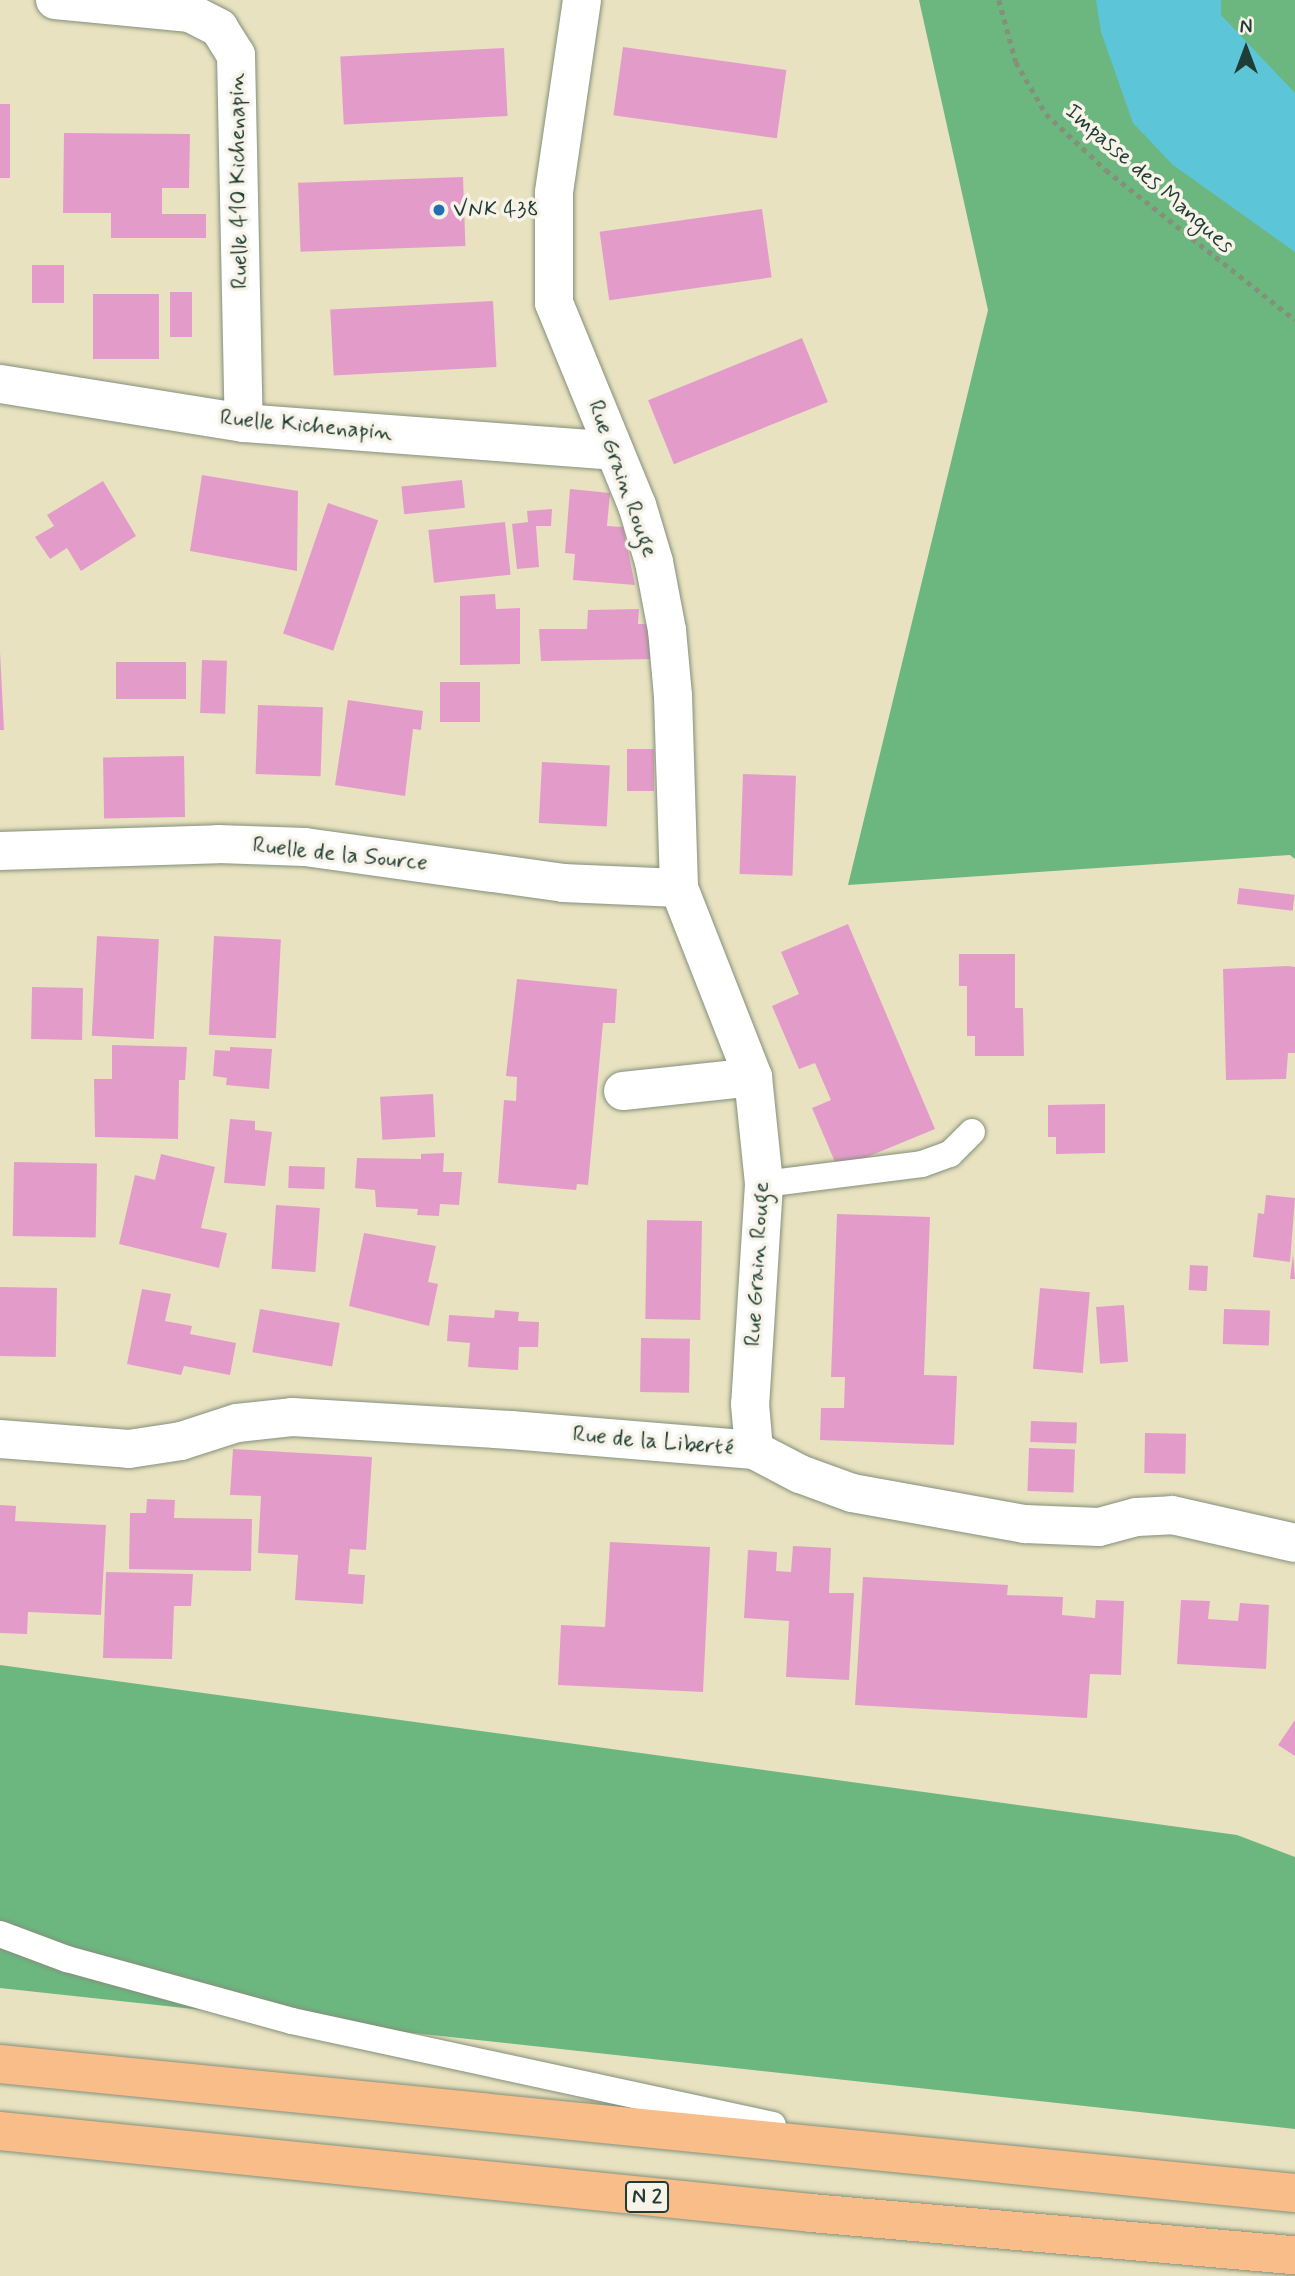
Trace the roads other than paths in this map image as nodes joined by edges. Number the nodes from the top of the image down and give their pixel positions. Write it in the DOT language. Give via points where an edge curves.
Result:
graph roads {
  1 [pos="55,0"];
  2 [pos="582,0"];
  3 [pos="0,384"];
  4 [pos="244,423"];
  5 [pos="614,451"];
  6 [pos="0,851"];
  7 [pos="679,888"];
  8 [pos="753,1077"];
  9 [pos="622,1091"];
  10 [pos="972,1132"];
  11 [pos="764,1184"];
  12 [pos="0,1439"];
  13 [pos="754,1450"];
  14 [pos="1295,1543"];
  15 [pos="0,1934"];
  16 [pos="0,2064"];
  17 [pos="0,2131"];
  18 [pos="885,2148"];
  19 [pos="1295,2193"];
  20 [pos="1295,2255"];
  1 -- 4 [label="street, Ruelle 410 Kichenapin" via="190,13 219,28 236,55"];
  2 -- 5 [label="street, Rue Grain Rouge" via="554,193 554,303"];
  3 -- 4 [label="street, Ruelle Kichenapin"];
  4 -- 5 [label="street, Ruelle Kichenapin"];
  5 -- 7 [label="street, Rue Grain Rouge" via="647,539 667,630"];
  6 -- 7 [label="street, Ruelle de la Source" via="218,844 305,847 563,883"];
  7 -- 8 [label="street, Rue Grain Rouge"];
  8 -- 9 [label="street"];
  8 -- 11 [label="street, Rue Grain Rouge"];
  10 -- 11 [label="lane" via="950,1154 922,1164"];
  11 -- 13 [label="street, Rue Grain Rouge" via="750,1404"];
  12 -- 13 [label="street, Rue de la Liberté" via="129,1449 181,1441 237,1423 292,1417"];
  13 -- 14 [label="street, Rue de la Liberté" via="852,1493 1025,1524 1099,1527 1137,1517 1172,1516"];
  15 -- 18 [label="lane" via="67,1959 292,2021"];
  16 -- 18 [label="highway"];
  17 -- 20 [label="highway, N 2" via="811,2213"];
  18 -- 19 [label="highway"];
}
